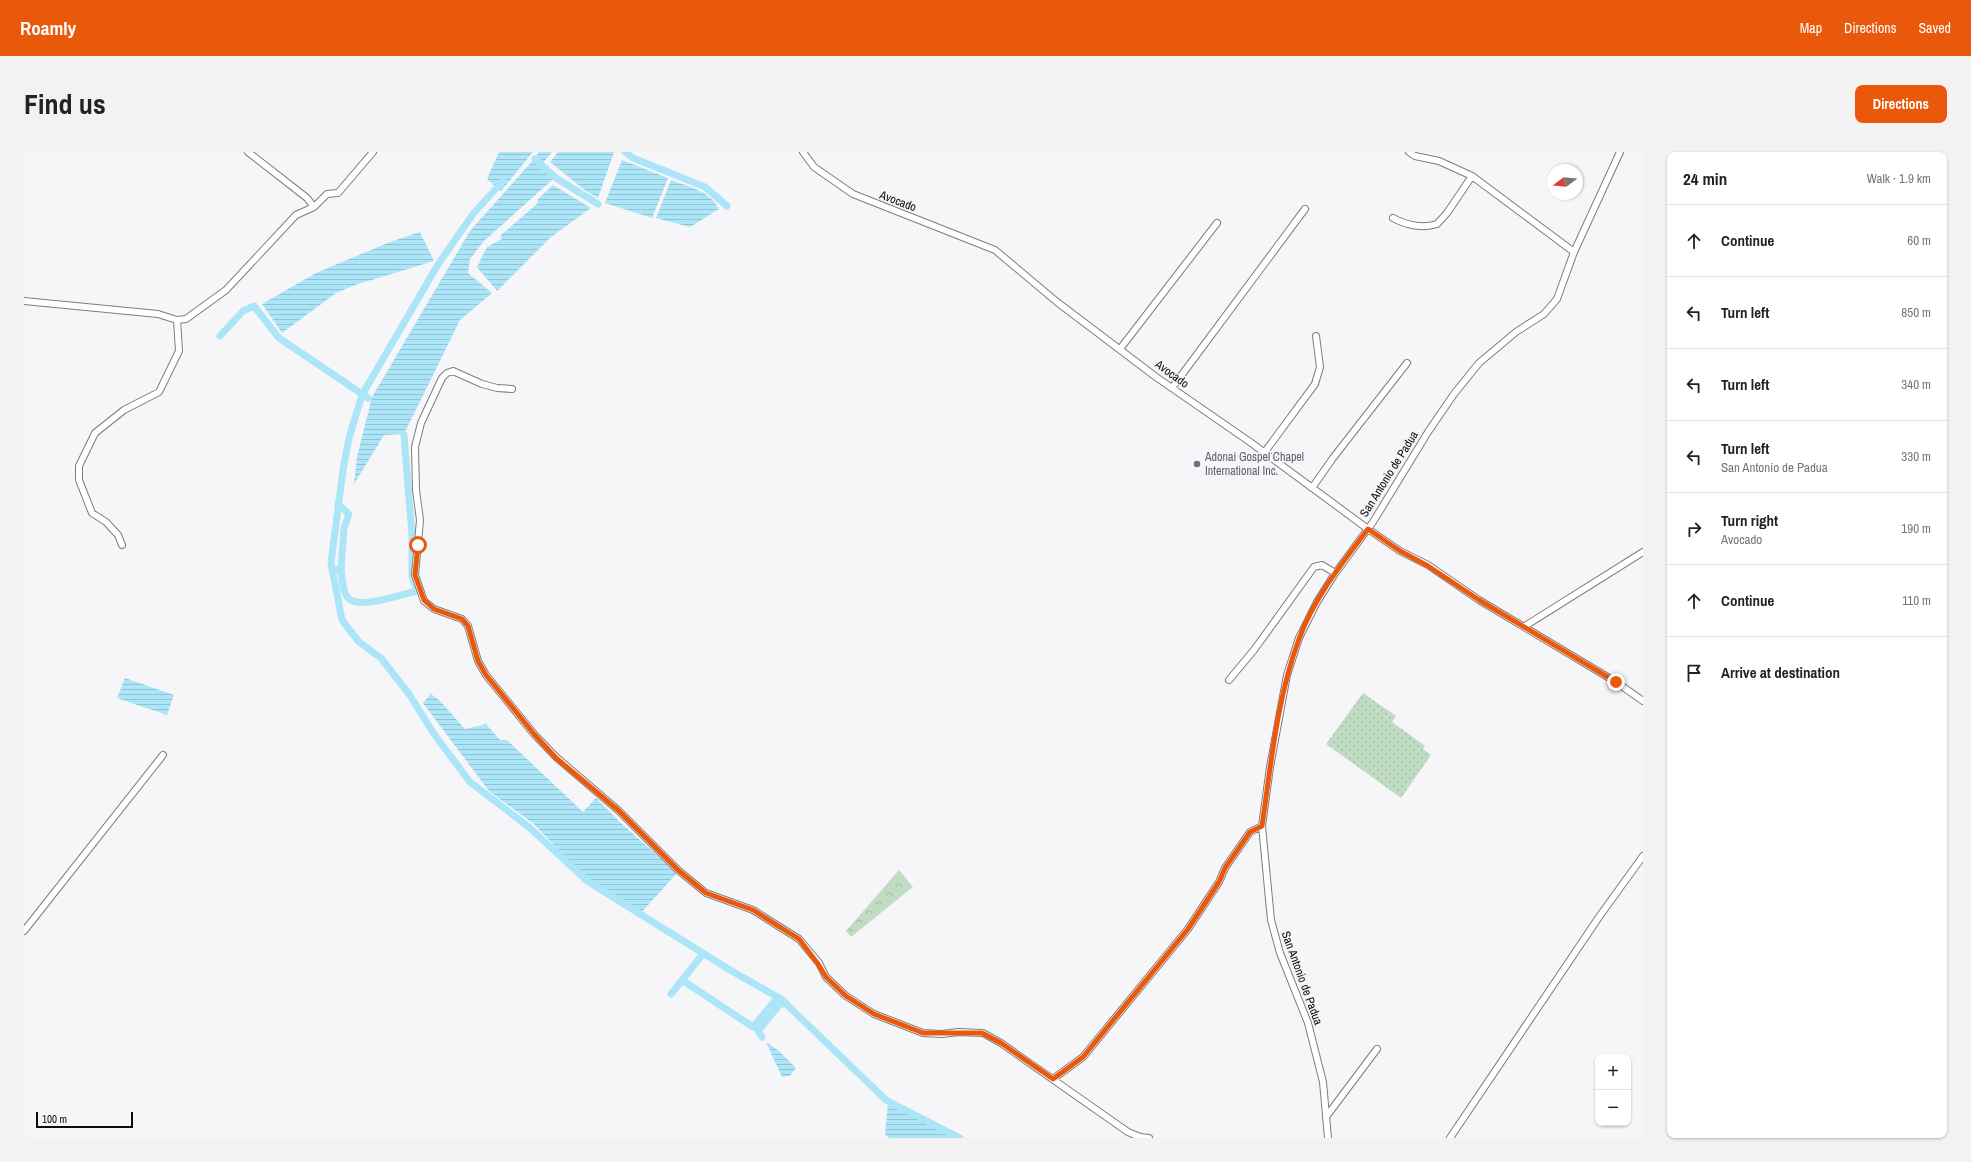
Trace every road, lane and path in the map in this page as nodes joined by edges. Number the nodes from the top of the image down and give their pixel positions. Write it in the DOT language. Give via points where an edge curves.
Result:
graph roads {
  1 [pos="248,152"];
  2 [pos="373,152"];
  3 [pos="803,152"];
  4 [pos="1409,152"];
  5 [pos="1620,152"];
  6 [pos="1472,176"];
  7 [pos="314,207"];
  8 [pos="1305,209"];
  9 [pos="1393,218"];
  10 [pos="1217,223"];
  11 [pos="1574,252"];
  12 [pos="24,301"];
  13 [pos="177,320"];
  14 [pos="1316,336"];
  15 [pos="1120,349"];
  16 [pos="1407,363"];
  17 [pos="1172,388"];
  18 [pos="512,389"];
  19 [pos="1264,452"];
  20 [pos="1312,488"];
  21 [pos="1368,529"];
  22 [pos="122,545"];
  23 [pos="1643,552"];
  24 [pos="1335,573"];
  25 [pos="1525,626"];
  26 [pos="1229,680"];
  27 [pos="1643,701"];
  28 [pos="163,755"];
  29 [pos="1262,826"];
  30 [pos="1643,856"];
  31 [pos="24,931"];
  32 [pos="1377,1048"];
  33 [pos="1053,1079"];
  34 [pos="1326,1117"];
  35 [pos="1149,1138"];
  36 [pos="1328,1138"];
  37 [pos="1450,1138"];
  1 -- 7 [label="street" via="308,198"];
  2 -- 7 [label="street" via="338,193 327,194"];
  3 -- 15 [label="street, Avocado" via="814,166 853,194 995,250 1056,302"];
  4 -- 6 [label="street" via="1415,156 1439,161"];
  5 -- 11 [label="street, San Antonio de Padua"];
  6 -- 9 [label="street" via="1437,224 1403,223"];
  6 -- 11 [label="street"];
  7 -- 13 [label="street" via="296,215 226,290 186,319"];
  8 -- 17 [label="street"];
  10 -- 15 [label="street"];
  11 -- 21 [label="street, San Antonio de Padua" via="1557,298 1544,314 1516,332 1480,363 1454,394"];
  12 -- 13 [label="street" via="158,314"];
  13 -- 22 [label="street" via="180,351 159,392 124,410 95,433 79,466 79,480 92,514 106,522 118,534"];
  14 -- 19 [label="street" via="1320,367 1315,384"];
  15 -- 17 [label="street, Avocado"];
  16 -- 20 [label="street"];
  17 -- 19 [label="street, Avocado"];
  18 -- 33 [label="street" via="482,384 457,372 449,372 442,378 421,423 414,459 420,520 415,575 424,600 434,609 462,619 468,626 476,656 486,675 556,758 628,820 678,870 706,893 753,910 799,939 826,977 846,996 874,1014 923,1033 982,1033"];
  19 -- 20 [label="street, Avocado"];
  20 -- 21 [label="street, Avocado"];
  21 -- 24 [label="street, San Antonio de Padua"];
  21 -- 25 [label="street, Avocado" via="1479,600"];
  23 -- 25 [label="street"];
  24 -- 26 [label="street" via="1319,565 1314,567"];
  24 -- 29 [label="street, San Antonio de Padua" via="1316,602 1299,638 1287,675"];
  25 -- 27 [label="street, Avocado"];
  28 -- 31 [label="street"];
  29 -- 33 [label="street" via="1250,832 1188,929 1083,1057"];
  29 -- 34 [label="street, San Antonio de Padua" via="1271,920 1280,953 1308,1023 1322,1082"];
  30 -- 37 [label="street"];
  32 -- 34 [label="street"];
  33 -- 35 [label="street" via="1128,1132"];
  34 -- 36 [label="street, San Antonio de Padua"];
}
